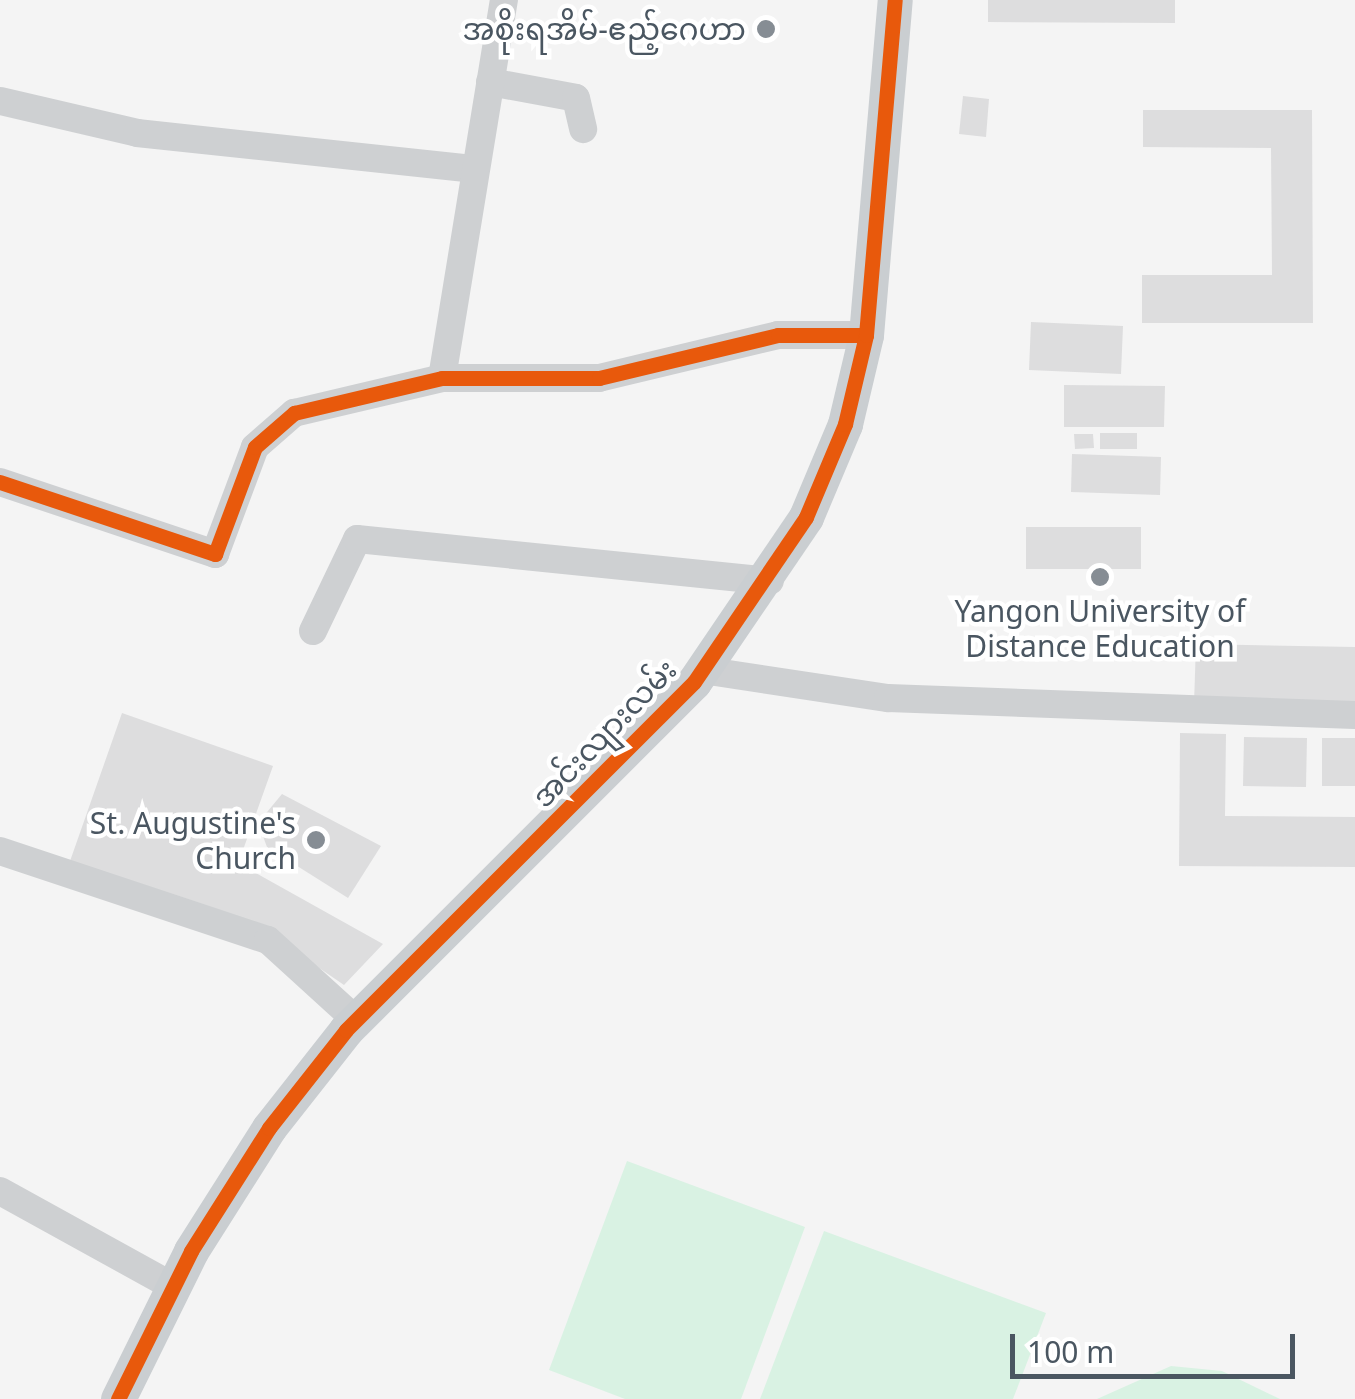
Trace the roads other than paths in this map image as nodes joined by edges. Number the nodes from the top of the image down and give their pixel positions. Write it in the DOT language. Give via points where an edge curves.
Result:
graph roads {
  1 [pos="504,0"];
  2 [pos="894,0"];
  3 [pos="490,82"];
  4 [pos="0,102"];
  5 [pos="583,129"];
  6 [pos="475,169"];
  7 [pos="866,335"];
  8 [pos="442,378"];
  9 [pos="0,482"];
  10 [pos="770,580"];
  11 [pos="313,631"];
  12 [pos="702,670"];
  13 [pos="1355,715"];
  14 [pos="0,851"];
  15 [pos="356,1020"];
  16 [pos="0,1191"];
  17 [pos="172,1286"];
  18 [pos="118,1399"];
  1 -- 3 [label="street"];
  2 -- 7 [label="main road, အင်းလျားလမ်း"];
  3 -- 5 [label="street" via="576,98"];
  3 -- 6 [label="street"];
  4 -- 6 [label="street" via="137,133"];
  6 -- 8 [label="street"];
  7 -- 8 [label="street" via="778,335 599,378"];
  7 -- 10 [label="main road, အင်းလျားလမ်း" via="836,450"];
  8 -- 9 [label="street" via="294,414 255,448 215,554"];
  10 -- 11 [label="street" via="372,537 357,539"];
  10 -- 12 [label="main road, အင်းလျားလမ်း"];
  12 -- 13 [label="street" via="888,698"];
  12 -- 15 [label="main road, အင်းလျားလမ်း"];
  14 -- 15 [label="street" via="268,940"];
  15 -- 17 [label="main road, အင်းလျားလမ်း" via="269,1128"];
  16 -- 17 [label="street"];
  17 -- 18 [label="main road, အင်းလျားလမ်း"];
}
